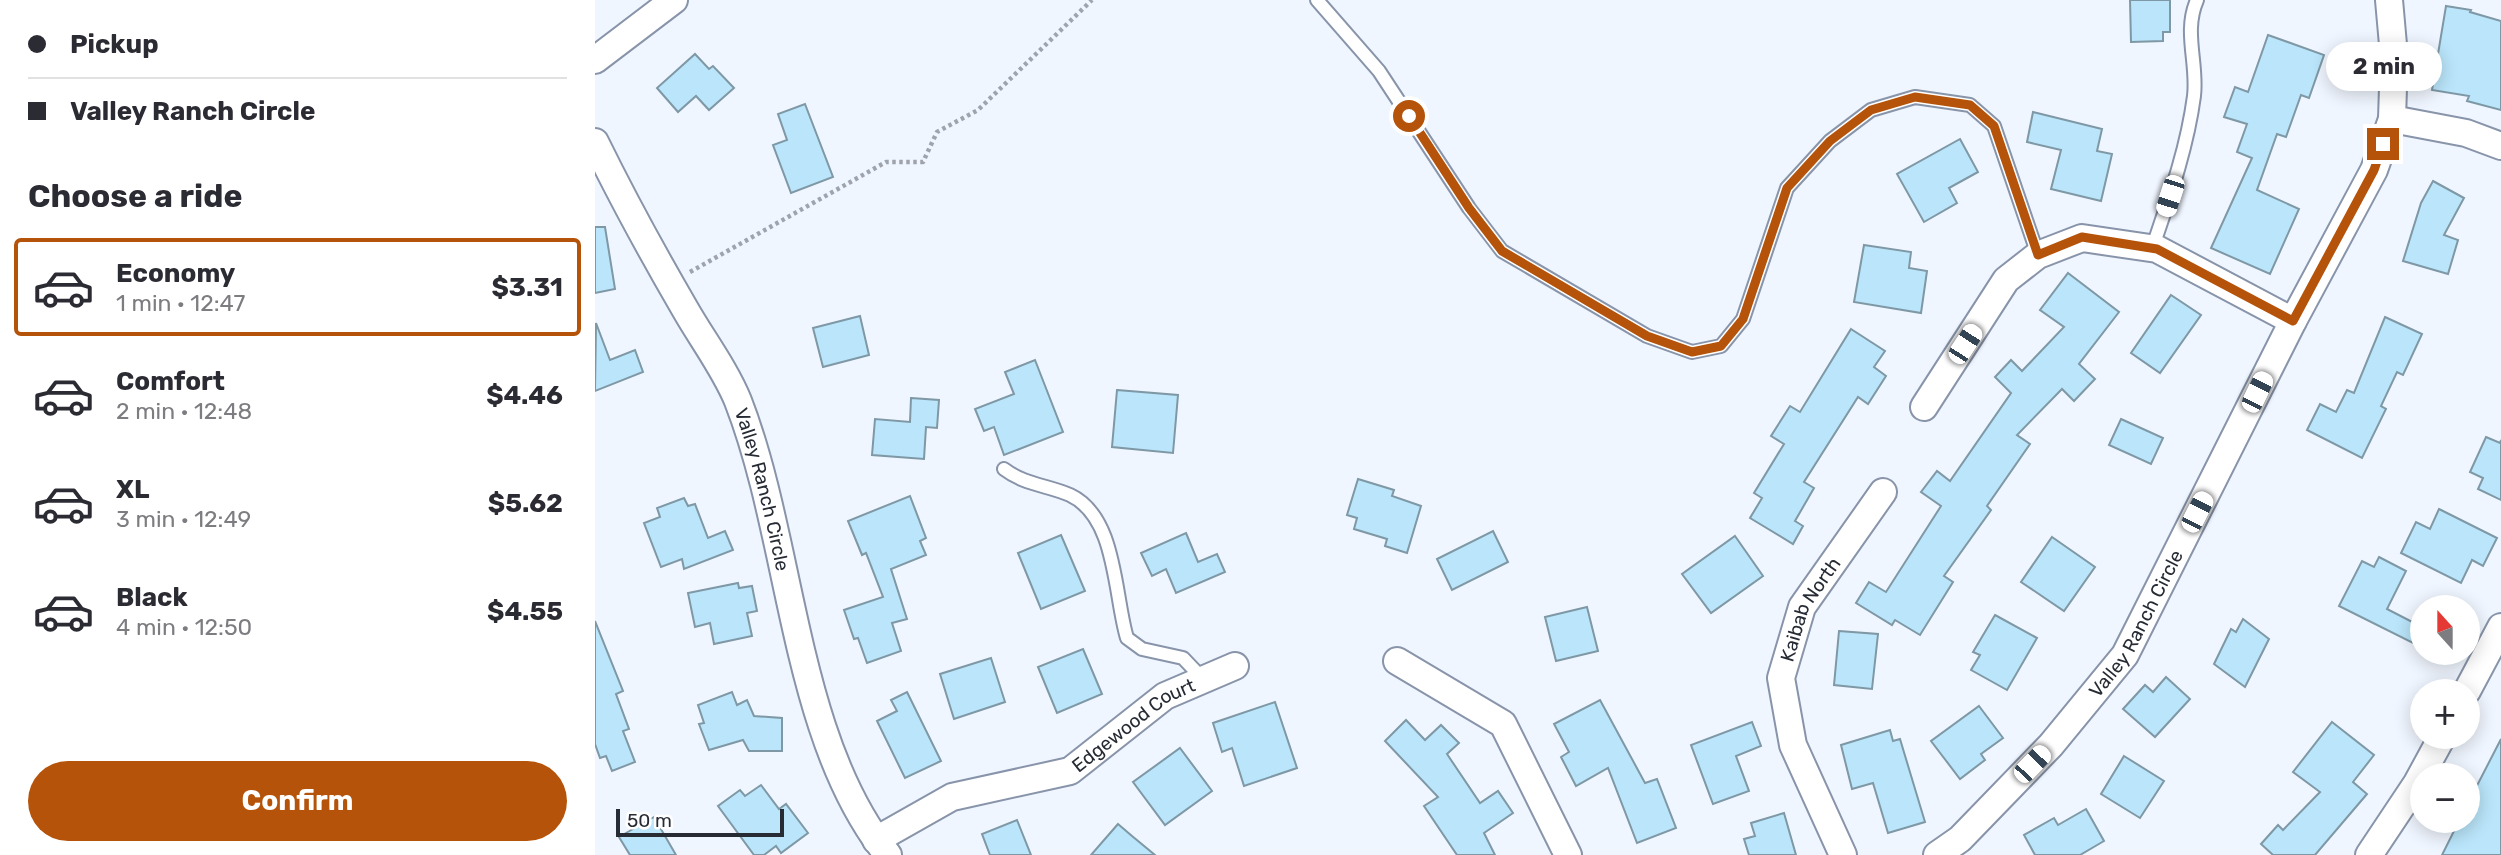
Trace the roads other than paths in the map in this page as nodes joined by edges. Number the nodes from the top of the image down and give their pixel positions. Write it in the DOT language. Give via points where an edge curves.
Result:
graph roads {
  1 [pos="674,0"];
  2 [pos="1317,0"];
  3 [pos="2197,0"];
  4 [pos="2389,0"];
  5 [pos="595,60"];
  6 [pos="2392,118"];
  7 [pos="595,142"];
  8 [pos="2501,146"];
  9 [pos="2152,249"];
  10 [pos="2038,255"];
  11 [pos="2293,321"];
  12 [pos="1924,407"];
  13 [pos="1005,469"];
  14 [pos="1884,492"];
  15 [pos="2501,627"];
  16 [pos="1397,661"];
  17 [pos="1235,666"];
  18 [pos="1203,679"];
  19 [pos="2473,679"];
  20 [pos="2435,749"];
  21 [pos="882,848"];
  22 [pos="1568,855"];
  23 [pos="1843,855"];
  24 [pos="1937,855"];
  25 [pos="2369,855"];
  1 -- 5 [label="street"];
  2 -- 10 [label="lane" via="1379,71 1502,251 1647,336 1692,352 1721,346 1743,319 1787,188 1830,141 1871,110 1915,97 1970,105 1994,126"];
  3 -- 9 [label="lane" via="2189,30 2194,94 2178,169"];
  4 -- 6 [label="street, Valley Ranch Circle" via="2394,56"];
  6 -- 8 [label="street" via="2466,133"];
  6 -- 11 [label="street, Valley Ranch Circle" via="2374,170"];
  7 -- 21 [label="street, Valley Ranch Circle" via="636,227 737,399 766,484 832,760"];
  9 -- 10 [label="street" via="2082,237"];
  9 -- 11 [label="street"];
  10 -- 12 [label="street" via="2006,280"];
  11 -- 24 [label="street, Valley Ranch Circle" via="2125,655 2051,745 1960,839"];
  13 -- 18 [label="lane" via="1020,481 1082,503 1105,538 1126,638 1142,649 1182,658"];
  14 -- 23 [label="street, Kaibab North" via="1802,607 1781,678 1793,745"];
  15 -- 19 [label="street"];
  16 -- 22 [label="street" via="1503,724"];
  17 -- 18 [label="street, Edgewood Court"];
  18 -- 21 [label="street, Edgewood Court" via="1165,696 1070,771 952,797"];
  20 -- 25 [label="street"];
}
